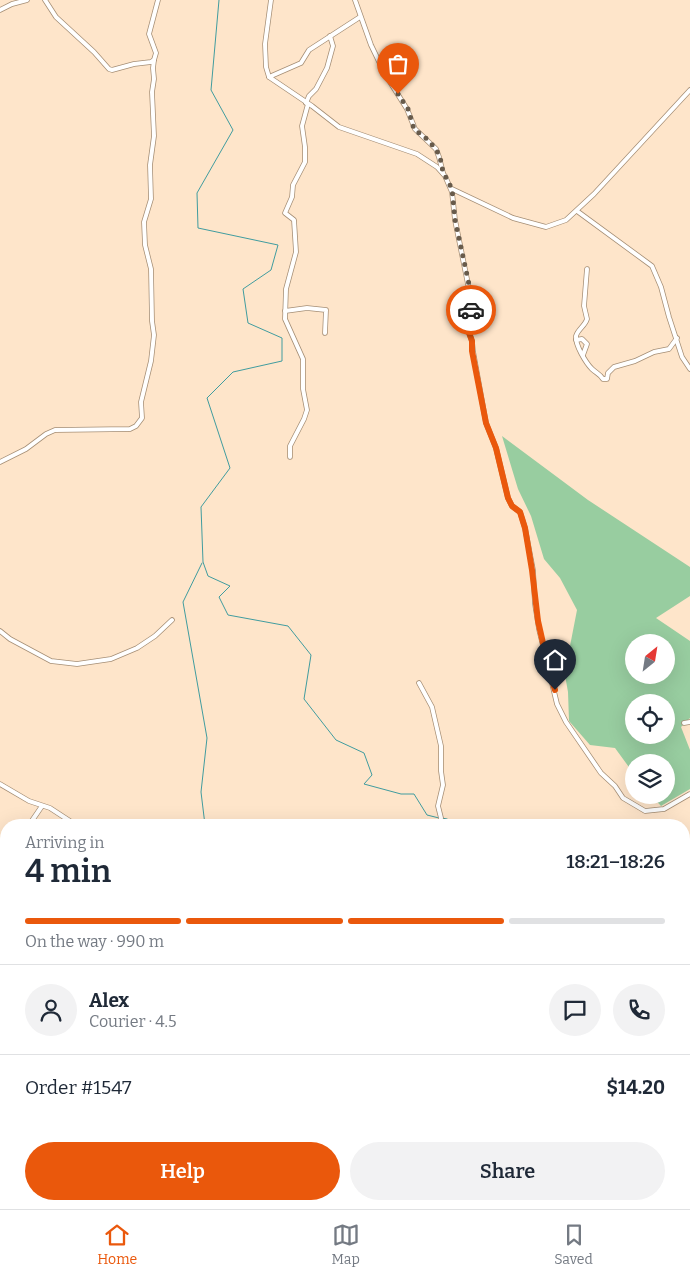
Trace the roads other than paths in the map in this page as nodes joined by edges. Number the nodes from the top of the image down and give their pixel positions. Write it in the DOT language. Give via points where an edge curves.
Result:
graph roads {
  1 [pos="27,0"];
  2 [pos="45,0"];
  3 [pos="158,0"];
  4 [pos="272,0"];
  5 [pos="355,0"];
  6 [pos="0,10"];
  7 [pos="360,17"];
  8 [pos="330,36"];
  9 [pos="154,60"];
  10 [pos="269,78"];
  11 [pos="690,90"];
  12 [pos="307,103"];
  13 [pos="443,172"];
  14 [pos="452,189"];
  15 [pos="578,211"];
  16 [pos="587,269"];
  17 [pos="285,311"];
  18 [pos="325,333"];
  19 [pos="677,338"];
  20 [pos="576,340"];
  21 [pos="584,355"];
  22 [pos="690,369"];
  23 [pos="290,457"];
  24 [pos="0,462"];
  25 [pos="172,620"];
  26 [pos="0,631"];
  27 [pos="419,683"];
  28 [pos="690,722"];
  29 [pos="684,723"];
  30 [pos="0,784"];
  31 [pos="690,794"];
  32 [pos="42,806"];
  33 [pos="33,819"];
  34 [pos="67,819"];
  35 [pos="441,819"];
  36 [pos="0,909"];
  37 [pos="0,913"];
  1 -- 6 [label="street"];
  2 -- 9 [label="street" via="56,17 109,69"];
  3 -- 9 [label="street" via="149,34 156,52"];
  4 -- 10 [label="street" via="265,39"];
  5 -- 7 [label="street"];
  7 -- 8 [label="street"];
  7 -- 13 [label="street" via="385,74 408,109 414,129 436,149"];
  8 -- 10 [label="street" via="309,50 301,63"];
  8 -- 12 [label="street" via="334,46 327,68 316,89 308,96"];
  9 -- 24 [label="street" via="151,199 144,222 151,269 154,335 141,402 142,418 128,430 51,431"];
  10 -- 12 [label="street"];
  11 -- 15 [label="street"];
  12 -- 13 [label="street" via="339,127 417,154"];
  12 -- 17 [label="street" via="302,126 305,162 293,185 285,213 294,220 296,245 286,289"];
  13 -- 14 [label="street"];
  14 -- 15 [label="street" via="512,218 544,227 563,222"];
  14 -- 31 [label="street" via="455,220 472,298 468,330 486,423 496,448 508,498 520,512 525,528 539,628 560,711 594,764 623,798 650,812 664,809"];
  15 -- 19 [label="street" via="652,266"];
  16 -- 20 [label="street" via="584,306 587,319"];
  17 -- 18 [label="street" via="326,310"];
  17 -- 23 [label="street" via="286,323 304,362 307,410 290,446"];
  19 -- 21 [label="street" via="669,349 614,367 605,380 588,365"];
  19 -- 22 [label="street"];
  20 -- 21 [label="street"];
  20 -- 21 [label="street" via="582,339 587,344"];
  25 -- 26 [label="street" via="137,648 111,659 77,664 51,661"];
  27 -- 35 [label="street" via="432,707 441,746 444,785 438,806"];
  28 -- 29 [label="street"];
  30 -- 32 [label="street"];
  32 -- 33 [label="street"];
  32 -- 34 [label="street"];
  36 -- 37 [label="street"];
}
